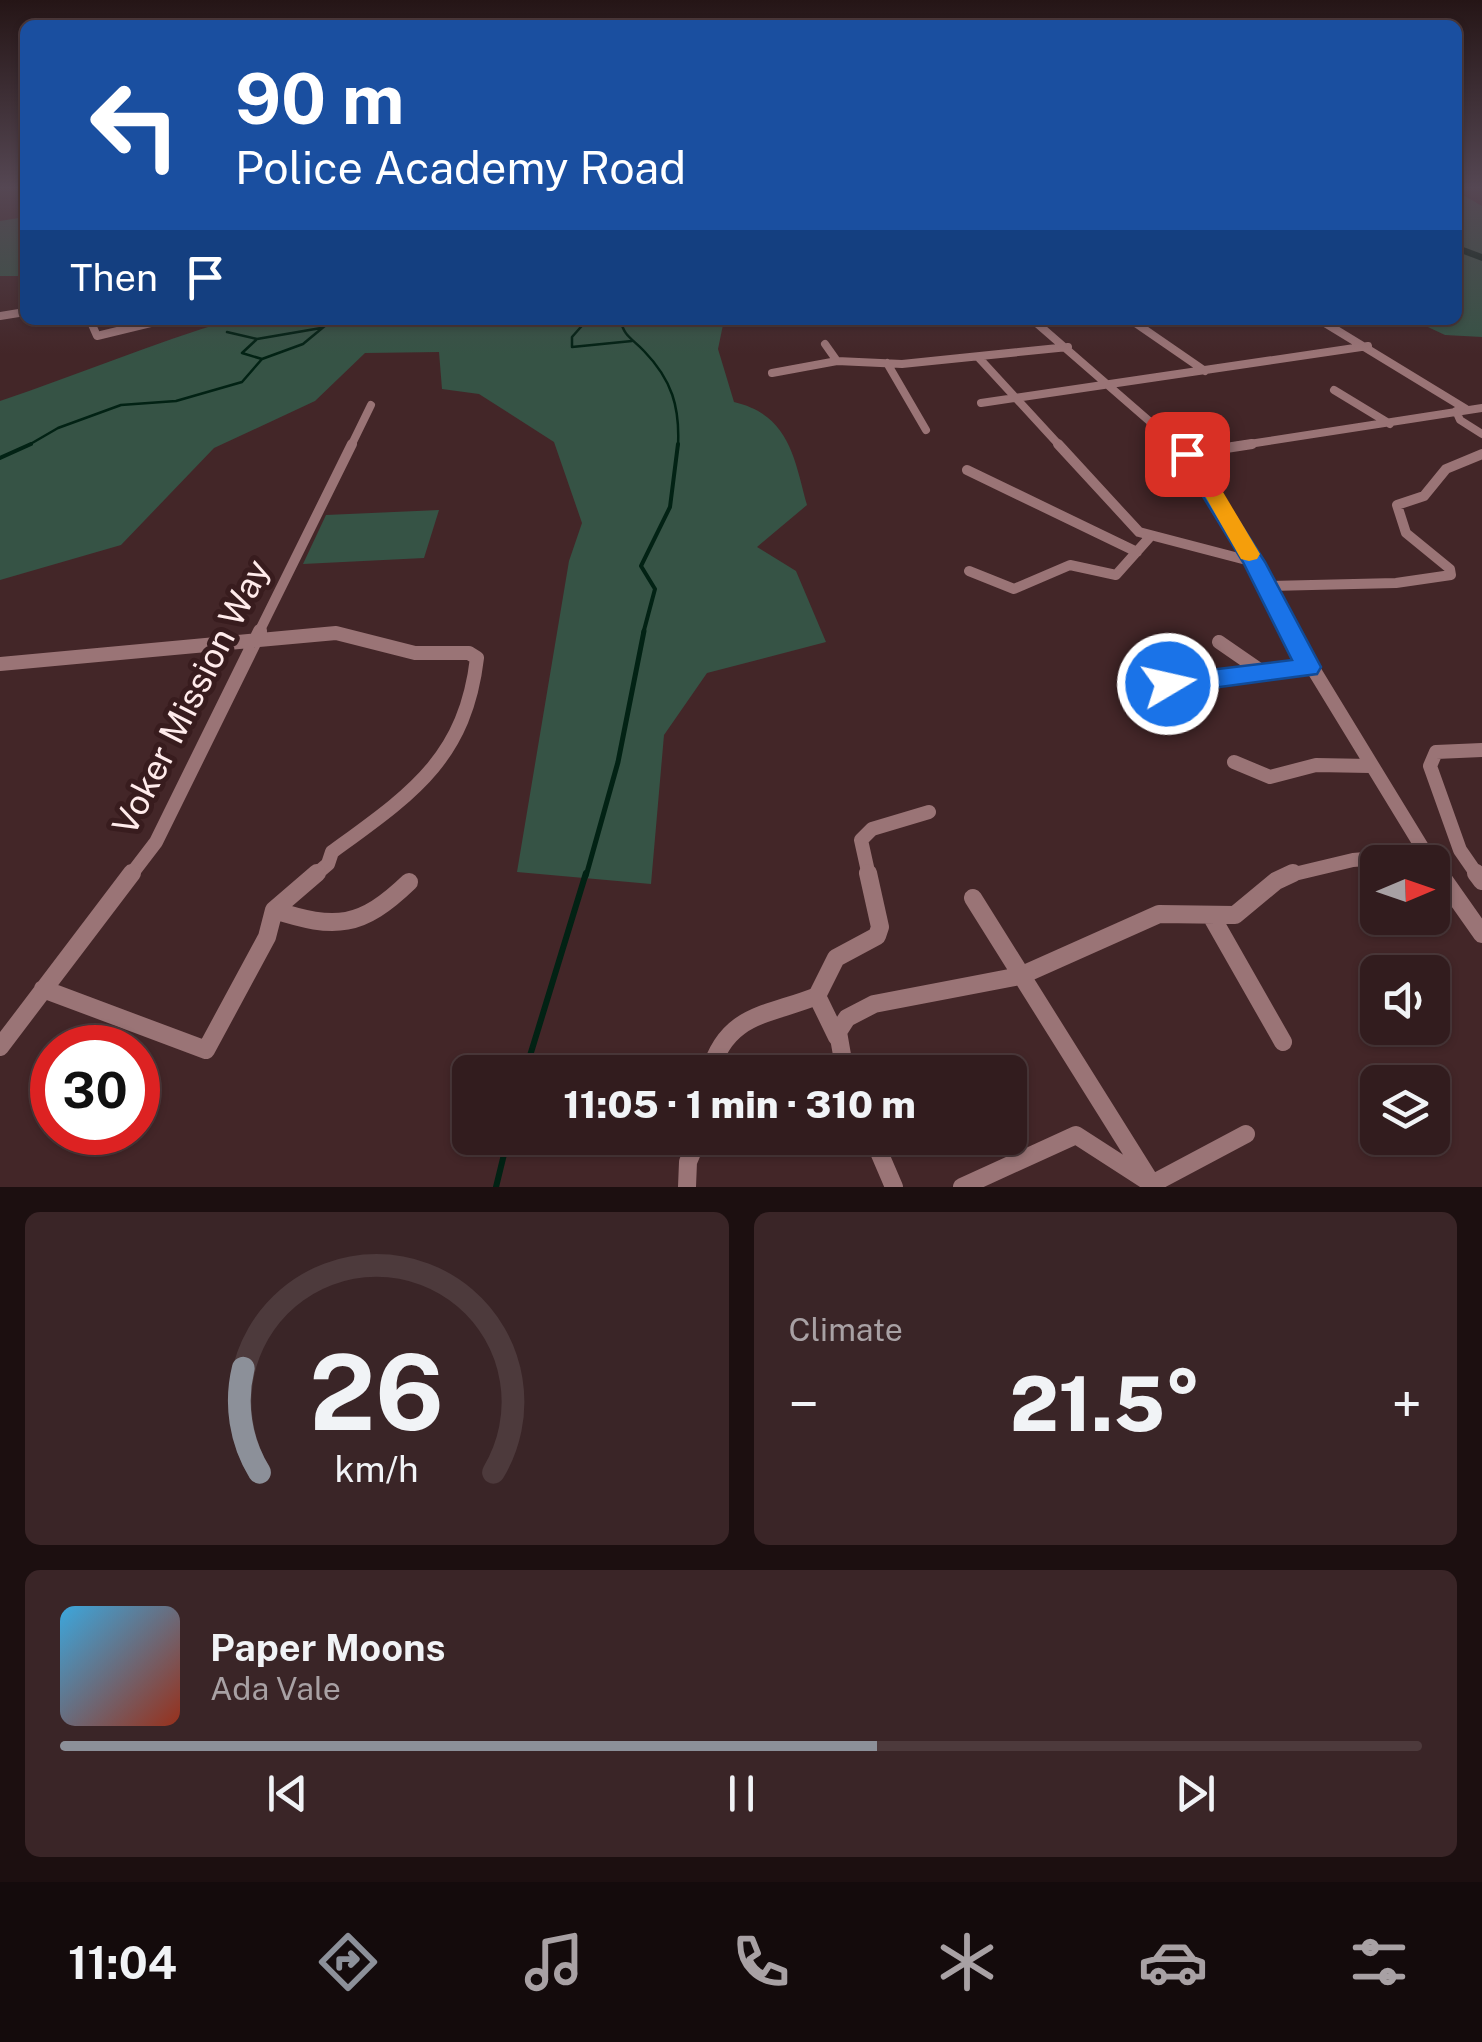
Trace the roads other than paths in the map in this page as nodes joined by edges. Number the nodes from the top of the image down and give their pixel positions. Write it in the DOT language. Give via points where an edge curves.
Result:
graph roads {
  1 [pos="92,325"];
  2 [pos="142,325"];
  3 [pos="1039,325"];
  4 [pos="1138,325"];
  5 [pos="1329,325"];
  6 [pos="825,344"];
  7 [pos="1368,346"];
  8 [pos="1068,347"];
  9 [pos="979,358"];
  10 [pos="837,361"];
  11 [pos="886,363"];
  12 [pos="1205,371"];
  13 [pos="772,373"];
  14 [pos="1110,383"];
  15 [pos="1334,390"];
  16 [pos="1013,397"];
  17 [pos="981,403"];
  18 [pos="371,405"];
  19 [pos="1482,408"];
  20 [pos="1462,410"];
  21 [pos="1390,424"];
  22 [pos="926,430"];
  23 [pos="1482,434"];
  24 [pos="1187,454"];
  25 [pos="1482,454"];
  26 [pos="968,470"];
  27 [pos="1149,538"];
  28 [pos="1138,552"];
  29 [pos="1254,562"];
  30 [pos="969,571"];
  31 [pos="1268,586"];
  32 [pos="255,637"];
  33 [pos="1219,642"];
  34 [pos="0,664"];
  35 [pos="1308,667"];
  36 [pos="1261,672"];
  37 [pos="1168,684"];
  38 [pos="1482,750"];
  39 [pos="1234,762"];
  40 [pos="1370,766"];
  41 [pos="929,812"];
  42 [pos="1420,845"];
  43 [pos="1360,860"];
  44 [pos="1482,881"];
  45 [pos="409,882"];
  46 [pos="1450,888"];
  47 [pos="973,898"];
  48 [pos="274,910"];
  49 [pos="1213,919"];
  50 [pos="1482,934"];
  51 [pos="1022,976"];
  52 [pos="43,989"];
  53 [pos="817,996"];
  54 [pos="837,1037"];
  55 [pos="1283,1042"];
  56 [pos="0,1047"];
  57 [pos="714,1055"];
  58 [pos="838,1055"];
  59 [pos="1246,1134"];
  60 [pos="691,1155"];
  61 [pos="880,1155"];
  62 [pos="1152,1184"];
  63 [pos="687,1187"];
  64 [pos="894,1187"];
  65 [pos="962,1187"];
  1 -- 2 [label="street" via="96,336"];
  3 -- 8 [label="street"];
  4 -- 12 [label="street"];
  5 -- 7 [label="street"];
  6 -- 10 [label="street"];
  7 -- 12 [label="street"];
  7 -- 20 [label="street"];
  8 -- 9 [label="street"];
  8 -- 14 [label="street"];
  9 -- 11 [label="street"];
  9 -- 16 [label="street"];
  10 -- 11 [label="street"];
  10 -- 13 [label="street"];
  11 -- 22 [label="street"];
  12 -- 14 [label="street"];
  14 -- 16 [label="street"];
  14 -- 24 [label="street"];
  15 -- 21 [label="street"];
  16 -- 17 [label="street"];
  16 -- 27 [label="street" via="1123,519"];
  18 -- 32 [label="street, Voker Mission Way"];
  19 -- 20 [label="street"];
  20 -- 21 [label="street"];
  20 -- 23 [label="street" via="1460,420"];
  21 -- 24 [label="street"];
  24 -- 29 [label="street"];
  25 -- 31 [label="street" via="1446,469 1424,496 1397,505 1406,532 1451,575"];
  26 -- 28 [label="street"];
  27 -- 28 [label="street"];
  27 -- 29 [label="street"];
  28 -- 30 [label="street" via="1116,575 1070,565 1014,589"];
  29 -- 31 [label="street"];
  31 -- 35 [label="street"];
  32 -- 34 [label="street"];
  32 -- 48 [label="street" via="336,633 416,653 469,652 477,658 463,734 444,761 332,852 328,864"];
  32 -- 52 [label="street, Voker Mission Way" via="156,842"];
  33 -- 36 [label="street"];
  35 -- 36 [label="street"];
  35 -- 40 [label="street"];
  36 -- 37 [label="street"];
  38 -- 44 [label="street" via="1436,752 1430,766 1460,850"];
  39 -- 40 [label="street" via="1270,777 1316,766"];
  40 -- 42 [label="street"];
  41 -- 53 [label="street" via="865,832 861,840 880,927 877,936 836,958"];
  43 -- 49 [label="street" via="1281,878 1236,915"];
  45 -- 48 [label="street" via="380,912 350,926"];
  46 -- 50 [label="street"];
  47 -- 51 [label="street"];
  48 -- 52 [label="street" via="267,937 206,1050"];
  49 -- 51 [label="street" via="1182,911 1157,914"];
  49 -- 55 [label="street"];
  51 -- 54 [label="street" via="854,1012"];
  51 -- 62 [label="street"];
  52 -- 56 [label="street, Voker Mission Way"];
  53 -- 54 [label="street"];
  53 -- 57 [label="street" via="755,1012"];
  54 -- 58 [label="street"];
  59 -- 62 [label="street"];
  60 -- 63 [label="street"];
  61 -- 64 [label="street"];
  62 -- 65 [label="street" via="1076,1134"];
}
